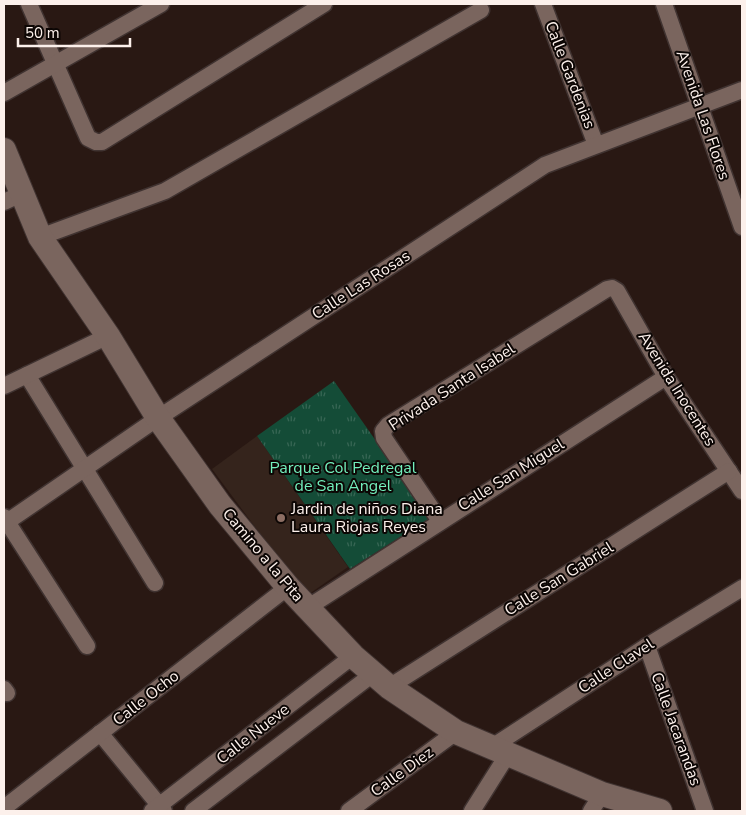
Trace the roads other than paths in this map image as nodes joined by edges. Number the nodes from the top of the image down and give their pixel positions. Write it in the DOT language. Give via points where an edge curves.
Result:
graph roads {
  1 [pos="29,4"];
  2 [pos="162,4"];
  3 [pos="324,4"];
  4 [pos="543,4"];
  5 [pos="664,4"];
  6 [pos="481,10"];
  7 [pos="56,65"];
  8 [pos="742,90"];
  9 [pos="4,93"];
  10 [pos="700,106"];
  11 [pos="596,145"];
  12 [pos="4,150"];
  13 [pos="12,198"];
  14 [pos="742,226"];
  15 [pos="40,237"];
  16 [pos="612,288"];
  17 [pos="108,336"];
  18 [pos="27,375"];
  19 [pos="666,377"];
  20 [pos="4,386"];
  21 [pos="158,418"];
  22 [pos="83,470"];
  23 [pos="728,471"];
  24 [pos="742,491"];
  25 [pos="5,521"];
  26 [pos="440,521"];
  27 [pos="155,584"];
  28 [pos="288,587"];
  29 [pos="742,588"];
  30 [pos="307,608"];
  31 [pos="87,646"];
  32 [pos="647,646"];
  33 [pos="354,656"];
  34 [pos="381,680"];
  35 [pos="456,732"];
  36 [pos="100,733"];
  37 [pos="500,750"];
  38 [pos="596,803"];
  39 [pos="4,808"];
  40 [pos="159,809"];
  41 [pos="193,811"];
  42 [pos="349,811"];
  43 [pos="472,811"];
  44 [pos="660,811"];
  45 [pos="705,811"];
  1 -- 7 [label="street"];
  2 -- 7 [label="street"];
  3 -- 7 [label="street" via="102,142 88,138"];
  4 -- 11 [label="street, Calle Gardenias"];
  5 -- 10 [label="street, Avenida Las Flores"];
  6 -- 15 [label="street" via="165,191"];
  7 -- 9 [label="street"];
  8 -- 10 [label="street, Calle Las Rosas"];
  10 -- 11 [label="street, Calle Las Rosas"];
  10 -- 14 [label="street, Avenida Las Flores"];
  11 -- 21 [label="street, Calle Las Rosas" via="545,165"];
  12 -- 13 [label="street, Camino a la Pita"];
  13 -- 15 [label="street, Camino a la Pita"];
  15 -- 17 [label="street, Camino a la Pita"];
  16 -- 19 [label="street, Avenida Inocentes" via="617,291"];
  16 -- 26 [label="street, Privada Santa Isabel" via="439,393 383,431 384,438"];
  17 -- 18 [label="street"];
  17 -- 21 [label="street, Camino a la Pita"];
  18 -- 20 [label="street"];
  18 -- 22 [label="street"];
  19 -- 23 [label="street, Avenida Inocentes"];
  19 -- 26 [label="street, Calle San Miguel"];
  21 -- 22 [label="street, Calle Las Rosas"];
  21 -- 28 [label="street, Camino a la Pita" via="220,505"];
  22 -- 25 [label="street, Calle Las Rosas"];
  22 -- 27 [label="street"];
  23 -- 24 [label="street, Avenida Inocentes"];
  23 -- 34 [label="street, Calle San Gabriel"];
  25 -- 31 [label="street"];
  26 -- 30 [label="street, Calle San Miguel"];
  28 -- 30 [label="street, Camino a la Pita"];
  28 -- 36 [label="street, Calle Ocho"];
  29 -- 32 [label="street, Calle Clavel"];
  30 -- 33 [label="street, Camino a la Pita"];
  32 -- 37 [label="street, Calle Clavel"];
  32 -- 45 [label="street, Calle Jacarandas"];
  33 -- 34 [label="street, Camino a la Pita"];
  33 -- 40 [label="street, Calle Nueve"];
  34 -- 35 [label="street, Camino a la Pita"];
  34 -- 41 [label="street, Calle Nueve"];
  35 -- 37 [label="street, Camino a la Pita"];
  35 -- 42 [label="street, Calle Diez"];
  36 -- 39 [label="street, Calle Ocho"];
  36 -- 40 [label="street"];
  37 -- 38 [label="street, Camino a la Pita"];
  37 -- 43 [label="street"];
  38 -- 44 [label="street, Camino a la Pita"];
}
